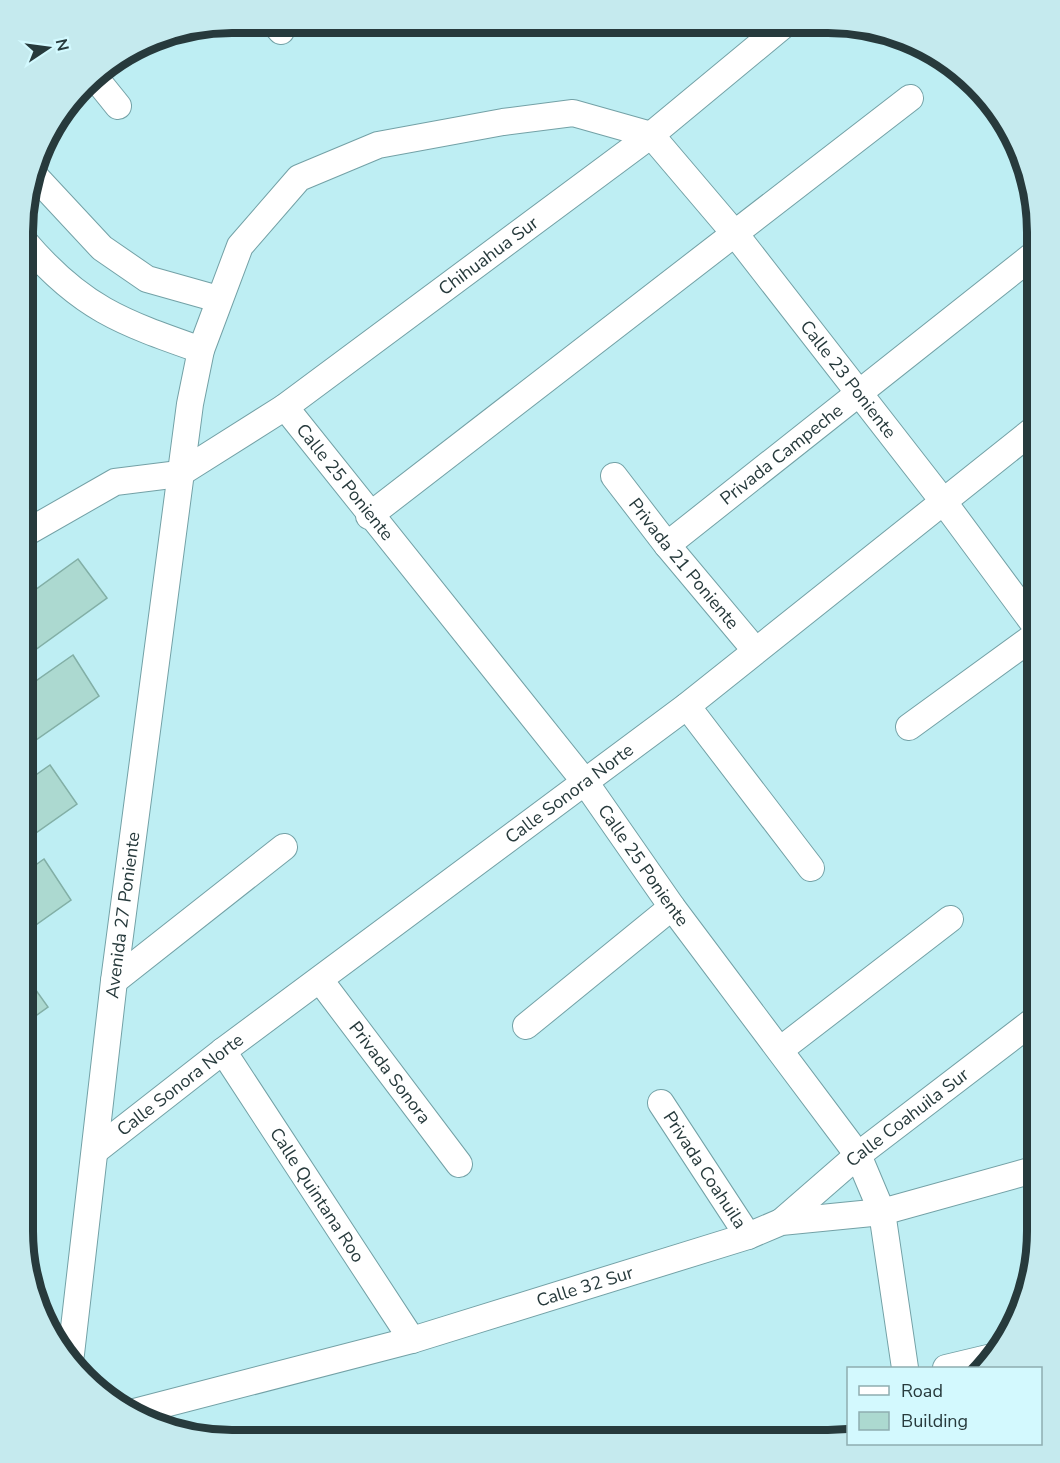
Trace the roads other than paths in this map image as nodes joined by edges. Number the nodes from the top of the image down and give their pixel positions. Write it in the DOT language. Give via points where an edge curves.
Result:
graph roads {
  1 [pos="774,33"];
  2 [pos="100,83"];
  3 [pos="910,98"];
  4 [pos="118,106"];
  5 [pos="651,135"];
  6 [pos="40,181"];
  7 [pos="736,234"];
  8 [pos="33,252"];
  9 [pos="1027,261"];
  10 [pos="218,299"];
  11 [pos="201,350"];
  12 [pos="860,393"];
  13 [pos="285,407"];
  14 [pos="1027,435"];
  15 [pos="179,474"];
  16 [pos="614,476"];
  17 [pos="943,501"];
  18 [pos="369,516"];
  19 [pos="33,529"];
  20 [pos="667,545"];
  21 [pos="1027,614"];
  22 [pos="1027,641"];
  23 [pos="754,650"];
  24 [pos="687,706"];
  25 [pos="909,727"];
  26 [pos="585,782"];
  27 [pos="284,847"];
  28 [pos="811,868"];
  29 [pos="672,907"];
  30 [pos="950,919"];
  31 [pos="320,980"];
  32 [pos="114,981"];
  33 [pos="526,1026"];
  34 [pos="1027,1026"];
  35 [pos="780,1050"];
  36 [pos="224,1052"];
  37 [pos="661,1103"];
  38 [pos="95,1151"];
  39 [pos="858,1155"];
  40 [pos="459,1164"];
  41 [pos="1027,1172"];
  42 [pos="882,1212"];
  43 [pos="781,1222"];
  44 [pos="748,1236"];
  45 [pos="412,1340"];
  46 [pos="72,1348"];
  47 [pos="980,1360"];
  48 [pos="904,1367"];
  49 [pos="950,1367"];
  50 [pos="145,1409"];
  1 -- 5 [label="street, Chihuahua Sur"];
  2 -- 4 [label="street"];
  3 -- 7 [label="street"];
  5 -- 7 [label="street, Calle 23 Poniente"];
  5 -- 10 [label="street, Avenida 27 Poniente" via="573,113 378,144 298,178 240,246"];
  5 -- 13 [label="street, Chihuahua Sur"];
  6 -- 10 [label="street" via="102,248 147,279"];
  7 -- 12 [label="street, Calle 23 Poniente"];
  7 -- 18 [label="street"];
  8 -- 11 [label="street" via="85,301 129,325"];
  9 -- 12 [label="street, Privada Campeche"];
  10 -- 11 [label="street, Avenida 27 Poniente"];
  11 -- 15 [label="street, Avenida 27 Poniente"];
  12 -- 17 [label="street, Calle 23 Poniente"];
  12 -- 20 [label="street, Privada Campeche"];
  13 -- 15 [label="street, Chihuahua Sur"];
  13 -- 18 [label="street, Calle 25 Poniente"];
  14 -- 17 [label="street, Calle Sonora Norte"];
  15 -- 19 [label="street" via="115,482"];
  15 -- 32 [label="street, Avenida 27 Poniente"];
  16 -- 20 [label="street, Privada 21 Poniente"];
  17 -- 21 [label="street, Calle 23 Poniente"];
  17 -- 23 [label="street, Calle Sonora Norte"];
  18 -- 26 [label="street, Calle 25 Poniente"];
  20 -- 23 [label="street, Privada 21 Poniente"];
  22 -- 25 [label="street"];
  23 -- 24 [label="street, Calle Sonora Norte"];
  24 -- 26 [label="street, Calle Sonora Norte"];
  24 -- 28 [label="street"];
  26 -- 29 [label="street, Calle 25 Poniente"];
  26 -- 31 [label="street, Calle Sonora Norte"];
  27 -- 32 [label="street"];
  29 -- 33 [label="street"];
  29 -- 35 [label="street, Calle 25 Poniente"];
  30 -- 35 [label="street"];
  31 -- 36 [label="street, Calle Sonora Norte"];
  31 -- 40 [label="street, Privada Sonora"];
  32 -- 38 [label="street, Avenida 27 Poniente"];
  34 -- 39 [label="street, Calle Coahuila Sur"];
  35 -- 39 [label="street, Calle 25 Poniente"];
  36 -- 38 [label="street, Calle Sonora Norte"];
  36 -- 45 [label="street, Calle Quintana Roo"];
  37 -- 44 [label="street, Privada Coahuila"];
  38 -- 46 [label="street, Avenida 27 Poniente"];
  39 -- 42 [label="street, Calle 25 Poniente"];
  39 -- 43 [label="street, Calle Coahuila Sur"];
  41 -- 42 [label="street, Calle 32 Sur"];
  42 -- 43 [label="street, Calle 32 Sur"];
  42 -- 48 [label="street, Calle 25 Poniente"];
  43 -- 44 [label="street, Calle 32 Sur"];
  44 -- 45 [label="street, Calle 32 Sur"];
  45 -- 50 [label="street, Calle 32 Sur"];
  47 -- 49 [label="street"];
}
